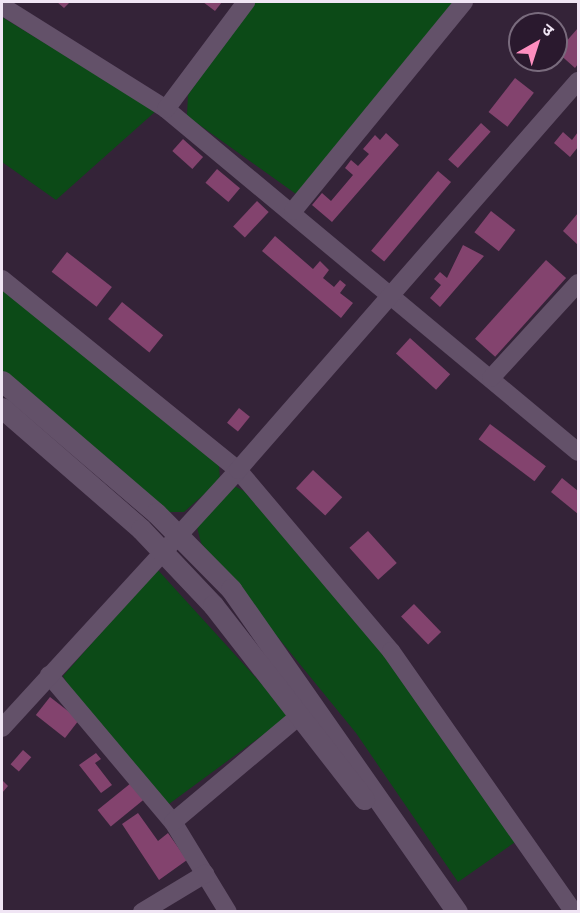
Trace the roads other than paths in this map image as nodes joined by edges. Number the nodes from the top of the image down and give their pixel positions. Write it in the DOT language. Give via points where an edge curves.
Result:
graph roads {
  1 [pos="246,2"];
  2 [pos="464,2"];
  3 [pos="2,6"];
  4 [pos="579,81"];
  5 [pos="166,109"];
  6 [pos="293,211"];
  7 [pos="2,279"];
  8 [pos="579,283"];
  9 [pos="393,295"];
  10 [pos="491,378"];
  11 [pos="2,381"];
  12 [pos="2,408"];
  13 [pos="579,452"];
  14 [pos="238,470"];
  15 [pos="178,534"];
  16 [pos="161,551"];
  17 [pos="49,675"];
  18 [pos="304,688"];
  19 [pos="293,709"];
  20 [pos="3,725"];
  21 [pos="173,822"];
  22 [pos="206,874"];
  23 [pos="142,912"];
  24 [pos="228,912"];
  25 [pos="439,912"];
  26 [pos="457,912"];
  27 [pos="574,912"];
  1 -- 5 [label="street"];
  2 -- 6 [label="street"];
  3 -- 5 [label="street"];
  4 -- 9 [label="street"];
  5 -- 6 [label="street"];
  6 -- 9 [label="street"];
  7 -- 14 [label="street"];
  8 -- 10 [label="street"];
  9 -- 10 [label="street"];
  9 -- 14 [label="street"];
  10 -- 13 [label="street"];
  11 -- 15 [label="street"];
  12 -- 16 [label="street"];
  14 -- 15 [label="street"];
  14 -- 27 [label="street" via="391,651"];
  15 -- 16 [label="street"];
  15 -- 18 [label="street" via="231,590"];
  16 -- 17 [label="street"];
  16 -- 19 [label="street" via="213,604"];
  17 -- 20 [label="street"];
  17 -- 21 [label="street"];
  18 -- 19 [label="street"];
  18 -- 26 [label="street"];
  19 -- 21 [label="street"];
  19 -- 25 [label="street" via="351,779"];
  21 -- 22 [label="street"];
  22 -- 23 [label="street"];
  22 -- 24 [label="street"];
}
